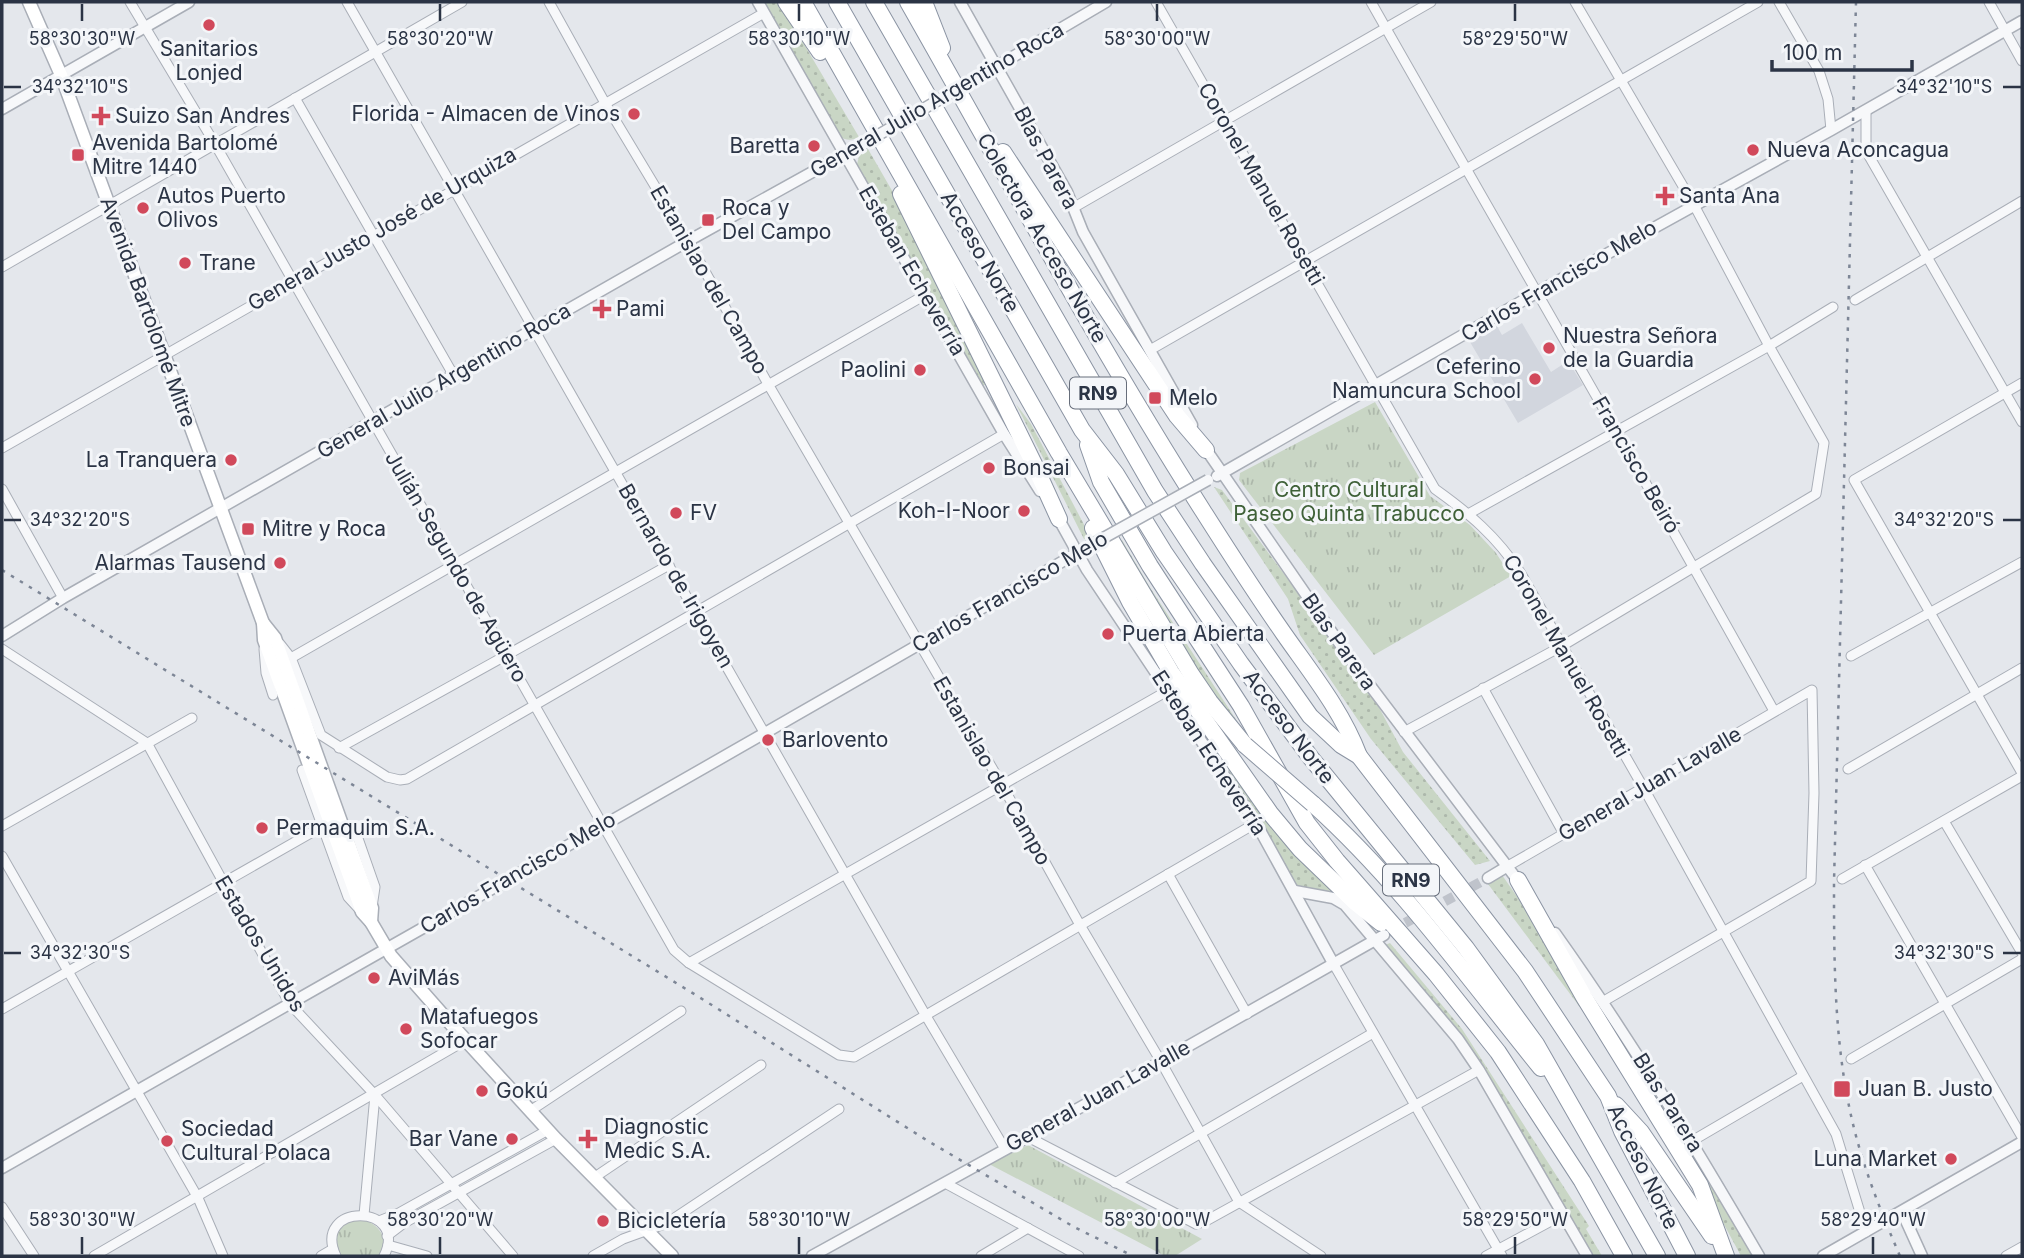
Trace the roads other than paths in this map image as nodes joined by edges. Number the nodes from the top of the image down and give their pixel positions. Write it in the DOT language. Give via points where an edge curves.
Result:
graph roads {
  1 [pos="29,2"];
  2 [pos="130,2"];
  3 [pos="189,2"];
  4 [pos="347,2"];
  5 [pos="462,2"];
  6 [pos="549,2"];
  7 [pos="758,2"];
  8 [pos="786,2"];
  9 [pos="803,2"];
  10 [pos="836,2"];
  11 [pos="874,2"];
  12 [pos="908,2"];
  13 [pos="924,2"];
  14 [pos="960,2"];
  15 [pos="1106,2"];
  16 [pos="1156,2"];
  17 [pos="1371,2"];
  18 [pos="1432,2"];
  19 [pos="1575,2"];
  20 [pos="1758,2"];
  21 [pos="1779,2"];
  22 [pos="1989,2"];
  23 [pos="764,13"];
  24 [pos="2022,21"];
  25 [pos="1385,27"];
  26 [pos="144,28"];
  27 [pos="2005,30"];
  28 [pos="376,51"];
  29 [pos="2022,61"];
  30 [pos="997,66"];
  31 [pos="61,75"];
  32 [pos="952,81"];
  33 [pos="1621,81"];
  34 [pos="295,98"];
  35 [pos="605,103"];
  36 [pos="2,109"];
  37 [pos="969,110"];
  38 [pos="1866,111"];
  39 [pos="1226,121"];
  40 [pos="874,130"];
  41 [pos="1831,130"];
  42 [pos="215,144"];
  43 [pos="845,154"];
  44 [pos="1466,170"];
  45 [pos="455,188"];
  46 [pos="2022,201"];
  47 [pos="108,205"];
  48 [pos="1693,205"];
  49 [pos="1073,208"];
  50 [pos="374,235"];
  51 [pos="688,241"];
  52 [pos="1928,257"];
  53 [pos="1305,261"];
  54 [pos="2,267"];
  55 [pos="293,281"];
  56 [pos="1538,292"];
  57 [pos="925,295"];
  58 [pos="1856,300"];
  59 [pos="1833,307"];
  60 [pos="535,329"];
  61 [pos="1769,346"];
  62 [pos="1150,350"];
  63 [pos="163,355"];
  64 [pos="454,376"];
  65 [pos="2022,383"];
  66 [pos="768,384"];
  67 [pos="1376,386"];
  68 [pos="2006,393"];
  69 [pos="373,422"];
  70 [pos="2022,422"];
  71 [pos="1082,430"];
  72 [pos="1617,432"];
  73 [pos="1004,434"];
  74 [pos="2,448"];
  75 [pos="1206,450"];
  76 [pos="1059,453"];
  77 [pos="616,470"];
  78 [pos="1221,474"];
  79 [pos="2,489"];
  80 [pos="221,509"];
  81 [pos="1470,513"];
  82 [pos="1059,519"];
  83 [pos="849,524"];
  84 [pos="1077,553"];
  85 [pos="454,562"];
  86 [pos="2022,562"];
  87 [pos="669,565"];
  88 [pos="1694,568"];
  89 [pos="63,598"];
  90 [pos="696,612"];
  91 [pos="1931,614"];
  92 [pos="2,636"];
  93 [pos="269,639"];
  94 [pos="919,644"];
  95 [pos="1562,646"];
  96 [pos="2,649"];
  97 [pos="508,656"];
  98 [pos="1851,656"];
  99 [pos="291,658"];
  100 [pos="2022,668"];
  101 [pos="1483,688"];
  102 [pos="1169,691"];
  103 [pos="1977,694"];
  104 [pos="273,695"];
  105 [pos="536,705"];
  106 [pos="1774,711"];
  107 [pos="192,718"];
  108 [pos="1404,732"];
  109 [pos="765,734"];
  110 [pos="147,743"];
  111 [pos="339,748"];
  112 [pos="1359,756"];
  113 [pos="1848,769"];
  114 [pos="302,770"];
  115 [pos="2022,774"];
  116 [pos="1002,785"];
  117 [pos="1643,787"];
  118 [pos="1944,821"];
  119 [pos="1256,823"];
  120 [pos="603,824"];
  121 [pos="2,825"];
  122 [pos="323,826"];
  123 [pos="354,827"];
  124 [pos="1564,834"];
  125 [pos="2,856"];
  126 [pos="1865,865"];
  127 [pos="1513,873"];
  128 [pos="845,874"];
  129 [pos="1168,874"];
  130 [pos="1488,878"];
  131 [pos="1842,879"];
  132 [pos="223,882"];
  133 [pos="1295,891"];
  134 [pos="367,910"];
  135 [pos="1080,925"];
  136 [pos="1724,933"];
  137 [pos="1380,937"];
  138 [pos="1413,948"];
  139 [pos="386,949"];
  140 [pos="2022,953"];
  141 [pos="2022,959"];
  142 [pos="690,963"];
  143 [pos="1333,963"];
  144 [pos="68,971"];
  145 [pos="1604,1001"];
  146 [pos="290,1004"];
  147 [pos="1945,1005"];
  148 [pos="2,1009"];
  149 [pos="681,1011"];
  150 [pos="1247,1014"];
  151 [pos="926,1016"];
  152 [pos="1373,1033"];
  153 [pos="466,1040"];
  154 [pos="1851,1059"];
  155 [pos="1160,1060"];
  156 [pos="761,1065"];
  157 [pos="1479,1070"];
  158 [pos="1803,1076"];
  159 [pos="137,1091"];
  160 [pos="375,1095"];
  161 [pos="1608,1096"];
  162 [pos="1415,1105"];
  163 [pos="1571,1105"];
  164 [pos="839,1109"];
  165 [pos="530,1111"];
  166 [pos="1201,1132"];
  167 [pos="552,1135"];
  168 [pos="1028,1137"];
  169 [pos="2022,1137"];
  170 [pos="1692,1141"];
  171 [pos="2022,1142"];
  172 [pos="1005,1149"];
  173 [pos="2,1168"];
  174 [pos="594,1177"];
  175 [pos="945,1183"];
  176 [pos="1115,1183"];
  177 [pos="452,1184"];
  178 [pos="459,1193"];
  179 [pos="198,1198"];
  180 [pos="1240,1202"];
  181 [pos="2,1207"];
  182 [pos="1902,1212"];
  183 [pos="1564,1214"];
  184 [pos="365,1215"];
  185 [pos="379,1221"];
  186 [pos="1028,1228"];
  187 [pos="647,1231"];
  188 [pos="1866,1232"];
  189 [pos="387,1241"];
  190 [pos="2022,1247"];
  191 [pos="335,1253"];
  192 [pos="1501,1253"];
  193 [pos="1836,1253"];
  194 [pos="34,1256"];
  195 [pos="94,1256"];
  196 [pos="223,1256"];
  197 [pos="321,1256"];
  198 [pos="384,1256"];
  199 [pos="427,1256"];
  200 [pos="513,1256"];
  201 [pos="593,1256"];
  202 [pos="672,1256"];
  203 [pos="812,1256"];
  204 [pos="981,1256"];
  205 [pos="1079,1256"];
  206 [pos="1321,1256"];
  207 [pos="1486,1256"];
  208 [pos="1587,1256"];
  209 [pos="1623,1256"];
  210 [pos="1657,1256"];
  211 [pos="1687,1256"];
  212 [pos="1725,1256"];
  213 [pos="1759,1256"];
  214 [pos="1823,1256"];
  215 [pos="1922,1256"];
  216 [pos="2006,1256"];
  1 -- 31 [label="main road, Avenida Bartolomé Mitre"];
  2 -- 26 [label="street, Julián Segundo de Agüero"];
  3 -- 26 [label="street"];
  4 -- 28 [label="street, Bernardo de Irigoyen"];
  5 -- 28 [label="street"];
  6 -- 35 [label="street, Estanislao del Campo"];
  7 -- 23 [label="street, Esteban Echeverría"];
  8 -- 40 [label="highway"];
  9 -- 40 [label="highway"];
  10 -- 71 [label="highway, Acceso Norte / RN9"];
  11 -- 112 [label="highway, Acceso Norte / RN9" via="1155,491 1310,716"];
  12 -- 32 [label="highway, Colectora Acceso Norte"];
  13 -- 32 [label="highway"];
  14 -- 30 [label="street, Blas Parera"];
  15 -- 30 [label="street, General Julio Argentino Roca"];
  16 -- 39 [label="street, Coronel Manuel Rosetti"];
  17 -- 25 [label="street, Francisco Beiró"];
  18 -- 25 [label="street"];
  19 -- 33 [label="street"];
  20 -- 33 [label="street"];
  21 -- 41 [label="street" via="1819,71"];
  22 -- 27 [label="street"];
  23 -- 35 [label="street, General Justo José de Urquiza"];
  23 -- 43 [label="street, Esteban Echeverría"];
  24 -- 27 [label="street, Carlos Francisco Melo"];
  25 -- 39 [label="street"];
  25 -- 44 [label="street, Francisco Beiró"];
  26 -- 31 [label="street"];
  26 -- 42 [label="street, Julián Segundo de Agüero"];
  27 -- 29 [label="street"];
  27 -- 38 [label="street, Carlos Francisco Melo"];
  28 -- 34 [label="street"];
  28 -- 45 [label="street, Bernardo de Irigoyen"];
  30 -- 43 [label="street, General Julio Argentino Roca, bridge"];
  30 -- 49 [label="street, Blas Parera"];
  31 -- 36 [label="street"];
  31 -- 47 [label="main road, Avenida Bartolomé Mitre"];
  32 -- 37 [label="highway, Colectora Acceso Norte"];
  33 -- 44 [label="street"];
  33 -- 48 [label="street"];
  34 -- 42 [label="street"];
  34 -- 50 [label="street"];
  35 -- 45 [label="street, General Justo José de Urquiza"];
  35 -- 51 [label="street, Estanislao del Campo"];
  37 -- 75 [label="highway" via="1008,158 1177,416"];
  37 -- 112 [label="highway, Colectora Acceso Norte" via="1132,396 1282,632 1333,702"];
  38 -- 41 [label="street, Carlos Francisco Melo"];
  38 -- 52 [label="street" via="1869,156"];
  39 -- 49 [label="street"];
  39 -- 53 [label="street, Coronel Manuel Rosetti"];
  40 -- 76 [label="highway"];
  40 -- 82 [label="highway" via="905,205"];
  41 -- 48 [label="street, Carlos Francisco Melo"];
  42 -- 47 [label="street"];
  42 -- 55 [label="street, Julián Segundo de Agüero"];
  43 -- 51 [label="street, General Julio Argentino Roca"];
  43 -- 57 [label="street, Esteban Echeverría"];
  44 -- 53 [label="street"];
  44 -- 56 [label="street, Francisco Beiró"];
  45 -- 50 [label="street, General Justo José de Urquiza"];
  45 -- 60 [label="street, Bernardo de Irigoyen"];
  46 -- 52 [label="street"];
  47 -- 54 [label="street"];
  47 -- 63 [label="main road, Avenida Bartolomé Mitre"];
  48 -- 56 [label="street, Carlos Francisco Melo"];
  48 -- 61 [label="street"];
  49 -- 62 [label="street, Blas Parera"];
  50 -- 55 [label="street, General Justo José de Urquiza"];
  50 -- 64 [label="street"];
  51 -- 60 [label="street, General Julio Argentino Roca"];
  51 -- 66 [label="street, Estanislao del Campo"];
  52 -- 58 [label="street"];
  52 -- 68 [label="street"];
  53 -- 62 [label="street"];
  53 -- 67 [label="street, Coronel Manuel Rosetti"];
  55 -- 63 [label="street, General Justo José de Urquiza"];
  55 -- 69 [label="street, Julián Segundo de Agüero"];
  56 -- 67 [label="street, Carlos Francisco Melo"];
  56 -- 72 [label="street, Francisco Beiró"];
  57 -- 66 [label="street"];
  57 -- 73 [label="street, Esteban Echeverría"];
  59 -- 61 [label="street"];
  60 -- 64 [label="street, General Julio Argentino Roca"];
  60 -- 77 [label="street, Bernardo de Irigoyen"];
  61 -- 72 [label="street"];
  61 -- 88 [label="street" via="1824,443 1816,494"];
  62 -- 75 [label="street, Blas Parera"];
  63 -- 74 [label="street, General Justo José de Urquiza"];
  63 -- 80 [label="main road, Avenida Bartolomé Mitre"];
  64 -- 69 [label="street, General Julio Argentino Roca"];
  65 -- 68 [label="street"];
  66 -- 77 [label="street"];
  66 -- 83 [label="street, Estanislao del Campo"];
  67 -- 78 [label="street, Carlos Francisco Melo"];
  67 -- 81 [label="street, Coronel Manuel Rosetti" via="1435,489"];
  68 -- 70 [label="street"];
  68 -- 91 [label="street" via="1854,480"];
  69 -- 80 [label="street, General Julio Argentino Roca"];
  69 -- 85 [label="street, Julián Segundo de Agüero"];
  71 -- 138 [label="highway" via="1101,482 1241,706 1307,823"];
  71 -- 163 [label="highway, Acceso Norte / RN9" via="1241,664 1499,992"];
  72 -- 81 [label="street"];
  72 -- 88 [label="street, Francisco Beiró"];
  73 -- 82 [label="street, Esteban Echeverría"];
  73 -- 83 [label="street"];
  75 -- 78 [label="street, Blas Parera"];
  76 -- 138 [label="highway" via="1157,649 1270,813 1355,902"];
  76 -- 163 [label="highway, bridge" via="1210,702 1245,746 1352,840"];
  77 -- 85 [label="street"];
  77 -- 87 [label="street, Bernardo de Irigoyen"];
  78 -- 84 [label="street, Carlos Francisco Melo, bridge"];
  78 -- 108 [label="street, Blas Parera"];
  79 -- 89 [label="street"];
  80 -- 89 [label="street, General Julio Argentino Roca"];
  80 -- 93 [label="main road, Avenida Bartolomé Mitre"];
  81 -- 95 [label="street, Coronel Manuel Rosetti" via="1504,549"];
  82 -- 84 [label="street, Esteban Echeverría"];
  83 -- 90 [label="street"];
  83 -- 94 [label="street, Estanislao del Campo"];
  84 -- 94 [label="street, Carlos Francisco Melo"];
  84 -- 102 [label="street, Esteban Echeverría"];
  85 -- 97 [label="street, Julián Segundo de Agüero"];
  85 -- 99 [label="street"];
  86 -- 91 [label="street"];
  87 -- 90 [label="street, Bernardo de Irigoyen"];
  87 -- 97 [label="street"];
  88 -- 95 [label="street"];
  88 -- 106 [label="street, Francisco Beiró"];
  89 -- 92 [label="street, General Julio Argentino Roca"];
  90 -- 105 [label="street"];
  90 -- 109 [label="street, Bernardo de Irigoyen"];
  91 -- 98 [label="street"];
  91 -- 103 [label="street"];
  93 -- 99 [label="street"];
  93 -- 104 [label="street" via="266,673"];
  93 -- 134 [label="main road, Avenida Bartolomé Mitre"];
  94 -- 109 [label="street, Carlos Francisco Melo"];
  94 -- 116 [label="street, Estanislao del Campo"];
  95 -- 101 [label="street"];
  95 -- 117 [label="street, Coronel Manuel Rosetti"];
  96 -- 110 [label="street, Estados Unidos"];
  97 -- 105 [label="street, Julián Segundo de Agüero"];
  97 -- 111 [label="street"];
  99 -- 111 [label="street" via="317,728"];
  100 -- 103 [label="street"];
  101 -- 108 [label="street"];
  101 -- 124 [label="street"];
  102 -- 116 [label="street"];
  102 -- 119 [label="street, Esteban Echeverría"];
  103 -- 113 [label="street"];
  103 -- 115 [label="street"];
  105 -- 111 [label="street" via="400,780"];
  105 -- 120 [label="street, Julián Segundo de Agüero"];
  106 -- 117 [label="street, General Juan Lavalle"];
  106 -- 136 [label="street, General Juan Lavalle" via="1812,690 1811,881"];
  107 -- 110 [label="street"];
  108 -- 127 [label="street, Blas Parera"];
  109 -- 120 [label="street, Carlos Francisco Melo"];
  109 -- 128 [label="street, Bernardo de Irigoyen"];
  110 -- 121 [label="street"];
  110 -- 132 [label="street, Estados Unidos"];
  112 -- 161 [label="highway, Acceso Norte / RN9" via="1525,971"];
  114 -- 122 [label="street"];
  115 -- 118 [label="street"];
  116 -- 128 [label="street"];
  116 -- 135 [label="street, Estanislao del Campo"];
  117 -- 124 [label="street, General Juan Lavalle"];
  117 -- 136 [label="street, Coronel Manuel Rosetti"];
  118 -- 126 [label="street"];
  118 -- 140 [label="street"];
  119 -- 129 [label="street"];
  119 -- 133 [label="street, Esteban Echeverría"];
  120 -- 139 [label="street, Carlos Francisco Melo"];
  120 -- 142 [label="street, Julián Segundo de Agüero" via="674,950"];
  122 -- 132 [label="street"];
  122 -- 134 [label="street" via="348,897"];
  123 -- 134 [label="street" via="375,887"];
  124 -- 127 [label="street, General Juan Lavalle"];
  125 -- 144 [label="street"];
  126 -- 131 [label="street"];
  126 -- 147 [label="street"];
  127 -- 130 [label="street, General Juan Lavalle"];
  127 -- 145 [label="street, Blas Parera"];
  127 -- 212 [label="highway" via="1700,1185"];
  128 -- 142 [label="street"];
  128 -- 151 [label="street, Bernardo de Irigoyen"];
  129 -- 135 [label="street"];
  129 -- 150 [label="street"];
  132 -- 144 [label="street"];
  132 -- 146 [label="street, Estados Unidos"];
  133 -- 137 [label="street" via="1339,901"];
  133 -- 143 [label="street, Esteban Echeverría"];
  134 -- 139 [label="main road, Avenida Bartolomé Mitre"];
  135 -- 151 [label="street"];
  135 -- 155 [label="street, Estanislao del Campo"];
  136 -- 145 [label="street"];
  136 -- 158 [label="street, Coronel Manuel Rosetti"];
  137 -- 143 [label="street, General Juan Lavalle"];
  137 -- 157 [label="street"];
  138 -- 209 [label="highway" via="1505,1062 1602,1214"];
  139 -- 146 [label="street, Carlos Francisco Melo"];
  139 -- 153 [label="main road, Avenida Bartolomé Mitre"];
  141 -- 147 [label="street"];
  142 -- 151 [label="street, Julián Segundo de Agüero" via="839,1055 855,1056"];
  143 -- 150 [label="street, General Juan Lavalle"];
  143 -- 152 [label="street, Esteban Echeverría"];
  144 -- 148 [label="street"];
  144 -- 159 [label="street"];
  145 -- 170 [label="street, Blas Parera"];
  146 -- 159 [label="street, Carlos Francisco Melo"];
  146 -- 160 [label="street, Estados Unidos"];
  147 -- 154 [label="street"];
  147 -- 169 [label="street"];
  149 -- 165 [label="street"];
  150 -- 155 [label="street, General Juan Lavalle"];
  151 -- 172 [label="street, Bernardo de Irigoyen"];
  152 -- 162 [label="street, Esteban Echeverría"];
  152 -- 166 [label="street"];
  153 -- 160 [label="street"];
  153 -- 165 [label="main road, Avenida Bartolomé Mitre"];
  155 -- 166 [label="street, Estanislao del Campo"];
  155 -- 168 [label="street, General Juan Lavalle"];
  156 -- 174 [label="street"];
  157 -- 162 [label="street"];
  157 -- 183 [label="street"];
  158 -- 170 [label="street"];
  158 -- 188 [label="street, Coronel Manuel Rosetti" via="1836,1134"];
  159 -- 173 [label="street, Carlos Francisco Melo"];
  159 -- 179 [label="street"];
  160 -- 177 [label="street, Estados Unidos"];
  160 -- 179 [label="street"];
  160 -- 184 [label="street"];
  161 -- 211 [label="highway, Acceso Norte / RN9"];
  161 -- 212 [label="highway" via="1641,1132"];
  162 -- 180 [label="street"];
  162 -- 192 [label="street, Esteban Echeverría"];
  163 -- 210 [label="highway, Acceso Norte / RN9"];
  164 -- 187 [label="street" via="667,1223"];
  165 -- 167 [label="main road, Avenida Bartolomé Mitre"];
  166 -- 176 [label="street"];
  166 -- 180 [label="street, Estanislao del Campo"];
  167 -- 174 [label="main road, Avenida Bartolomé Mitre"];
  167 -- 177 [label="street"];
  167 -- 178 [label="street"];
  168 -- 172 [label="street, General Juan Lavalle"];
  168 -- 176 [label="street"];
  170 -- 213 [label="street, Blas Parera"];
  171 -- 182 [label="street"];
  172 -- 175 [label="street, General Juan Lavalle"];
  174 -- 187 [label="main road, Avenida Bartolomé Mitre"];
  175 -- 186 [label="street"];
  175 -- 203 [label="street, General Juan Lavalle"];
  176 -- 180 [label="street" via="1196,1224"];
  177 -- 178 [label="street, Estados Unidos"];
  177 -- 185 [label="street"];
  178 -- 189 [label="street" via="404,1223"];
  178 -- 200 [label="street, Estados Unidos"];
  179 -- 195 [label="street"];
  179 -- 196 [label="street"];
  180 -- 206 [label="street, Estanislao del Campo"];
  181 -- 194 [label="street"];
  182 -- 188 [label="street"];
  182 -- 215 [label="street"];
  183 -- 192 [label="street"];
  183 -- 208 [label="street"];
  184 -- 185 [label="street"];
  184 -- 191 [label="street" via="338,1224 332,1240"];
  185 -- 189 [label="street"];
  186 -- 204 [label="street"];
  186 -- 205 [label="street"];
  187 -- 201 [label="street"];
  187 -- 202 [label="main road, Avenida Bartolomé Mitre"];
  188 -- 193 [label="street"];
  189 -- 198 [label="street"];
  189 -- 199 [label="street"];
  190 -- 216 [label="street"];
  191 -- 197 [label="street"];
  192 -- 207 [label="street"];
  193 -- 214 [label="street"];
}
